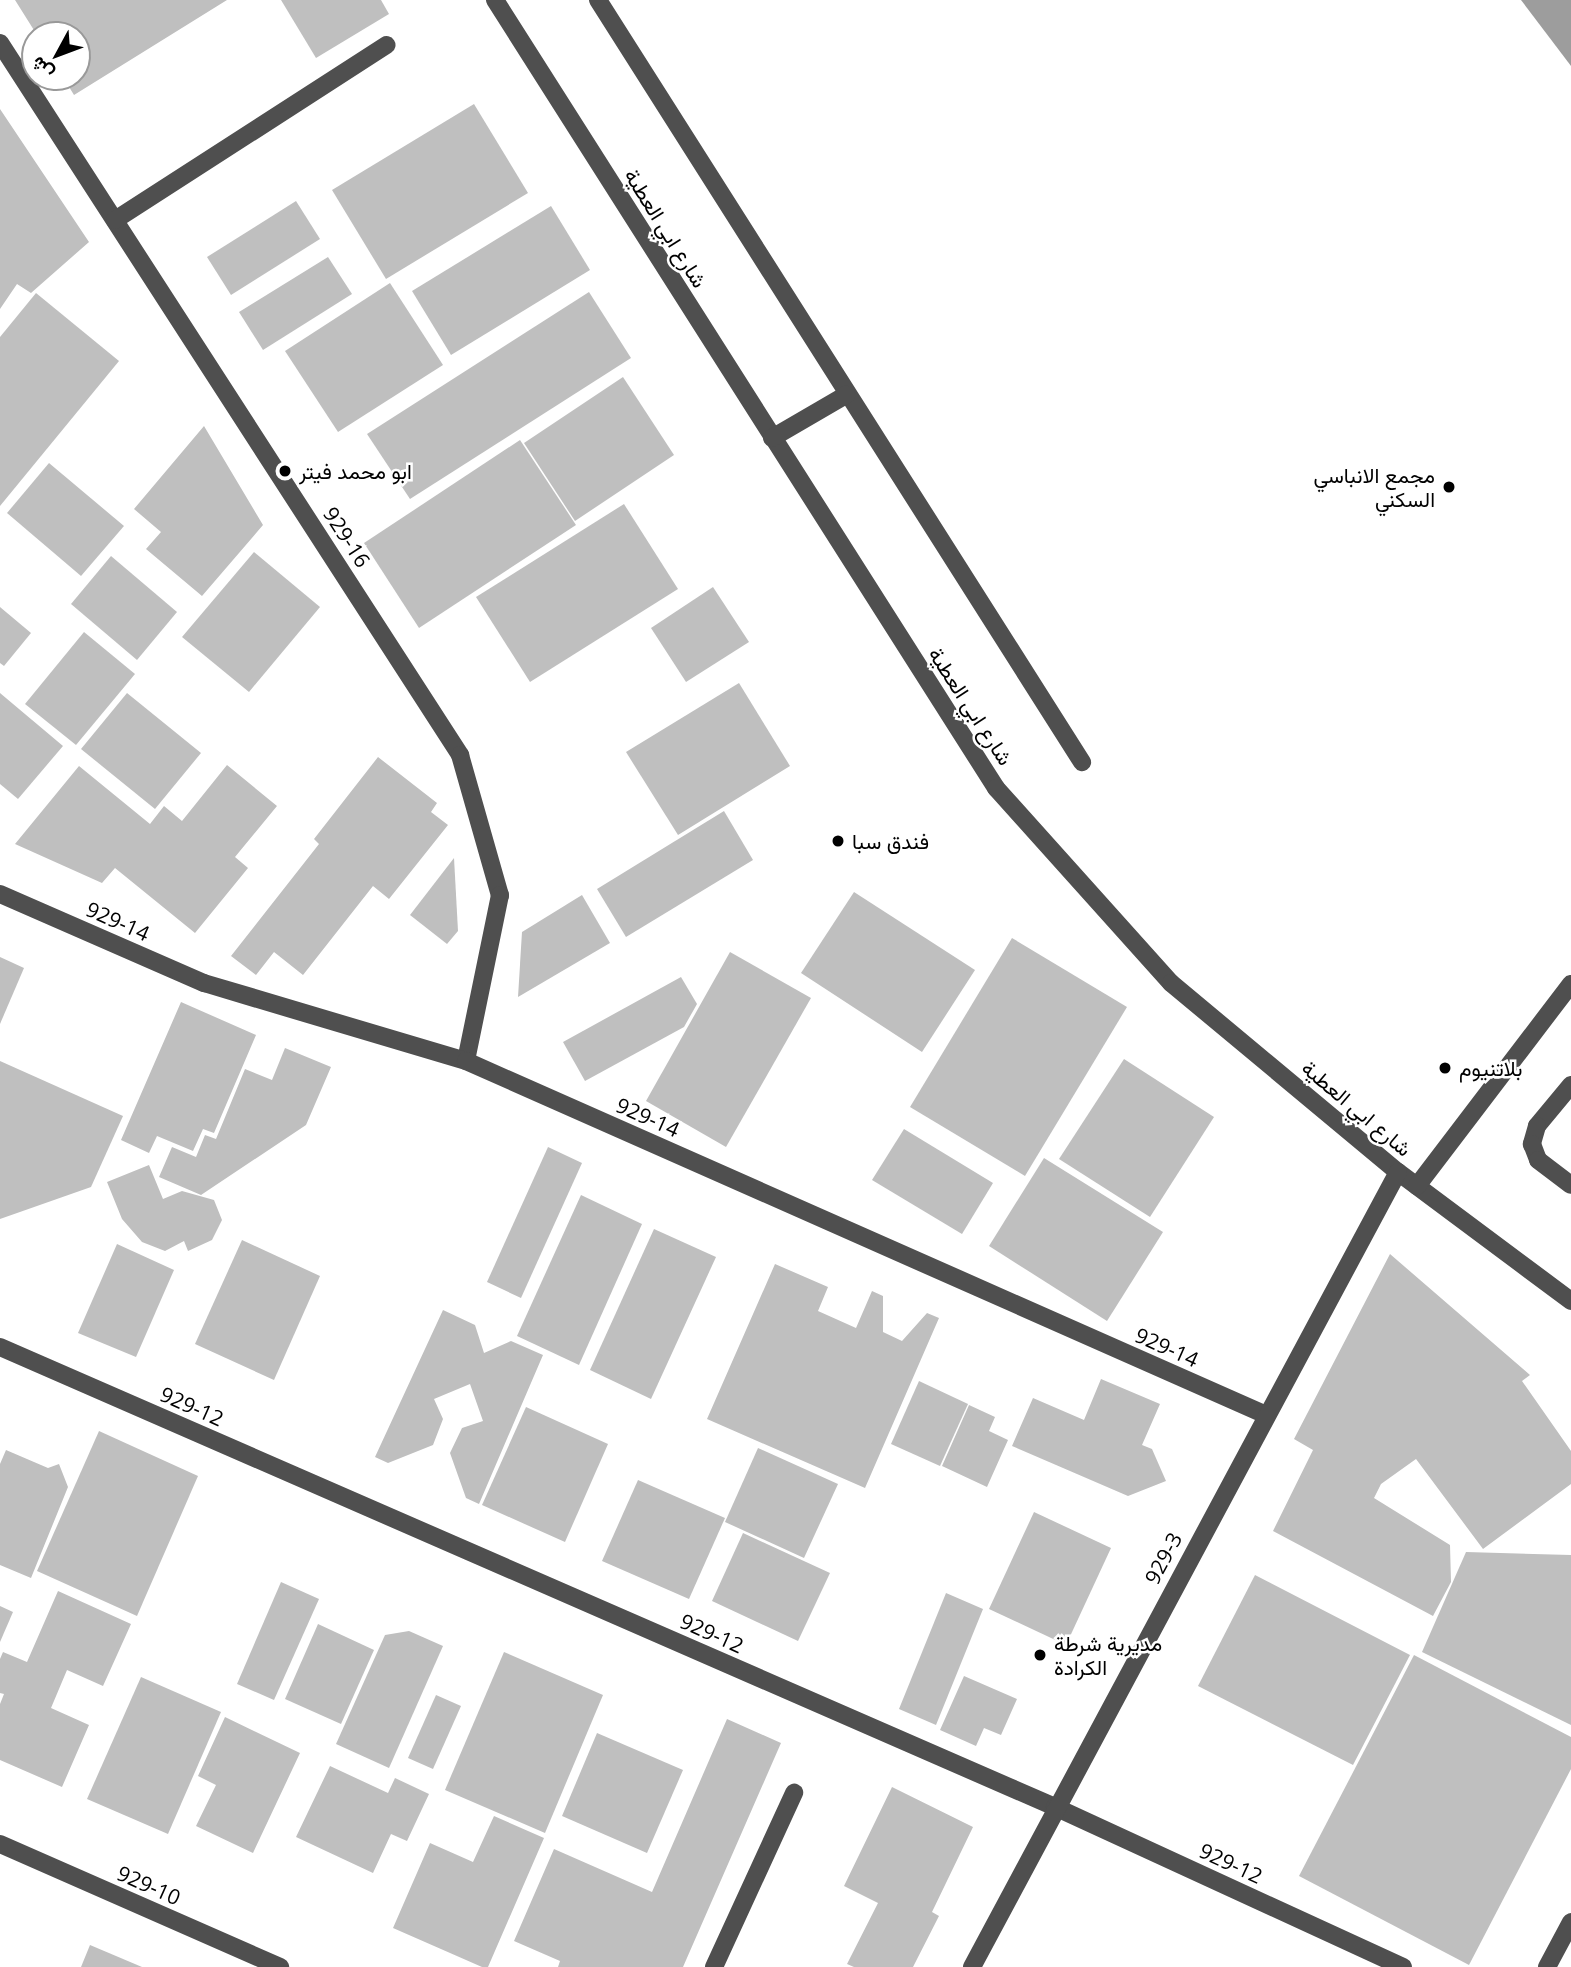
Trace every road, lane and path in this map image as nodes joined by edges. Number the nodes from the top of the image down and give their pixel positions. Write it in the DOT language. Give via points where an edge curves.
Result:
graph roads {
  1 [pos="495,0"];
  2 [pos="598,0"];
  3 [pos="0,43"];
  4 [pos="387,45"];
  5 [pos="115,220"];
  6 [pos="846,395"];
  7 [pos="772,438"];
  8 [pos="1082,762"];
  9 [pos="0,894"];
  10 [pos="1571,984"];
  11 [pos="466,1062"];
  12 [pos="1571,1085"];
  13 [pos="1398,1172"];
  14 [pos="1571,1185"];
  15 [pos="1418,1186"];
  16 [pos="1570,1301"];
  17 [pos="0,1348"];
  18 [pos="1266,1415"];
  19 [pos="793,1793"];
  20 [pos="1055,1807"];
  21 [pos="0,1844"];
  22 [pos="1571,1922"];
  23 [pos="280,1967"];
  24 [pos="714,1967"];
  25 [pos="972,1967"];
  26 [pos="1403,1967"];
  27 [pos="1547,1967"];
  1 -- 7 [label="street, شارع ابي العطية"];
  2 -- 6 [label="street"];
  3 -- 5 [label="street, 929-16"];
  4 -- 5 [label="street"];
  5 -- 11 [label="street, 929-16" via="460,755 500,895"];
  6 -- 7 [label="street"];
  6 -- 8 [label="street"];
  7 -- 13 [label="street, شارع ابي العطية" via="996,788 1171,983"];
  9 -- 11 [label="street, 929-14" via="204,983"];
  10 -- 15 [label="street"];
  11 -- 18 [label="street, 929-14"];
  12 -- 14 [label="street" via="1536,1126 1532,1144 1538,1160"];
  13 -- 15 [label="street, شارع ابي العطية"];
  13 -- 18 [label="street, 929-3"];
  15 -- 16 [label="street, شارع ابي العطية"];
  17 -- 20 [label="street, 929-12"];
  18 -- 20 [label="street, 929-3"];
  19 -- 24 [label="street"];
  20 -- 25 [label="street, 929-3"];
  20 -- 26 [label="street, 929-12"];
  21 -- 23 [label="street, 929-10"];
  22 -- 27 [label="street"];
}
